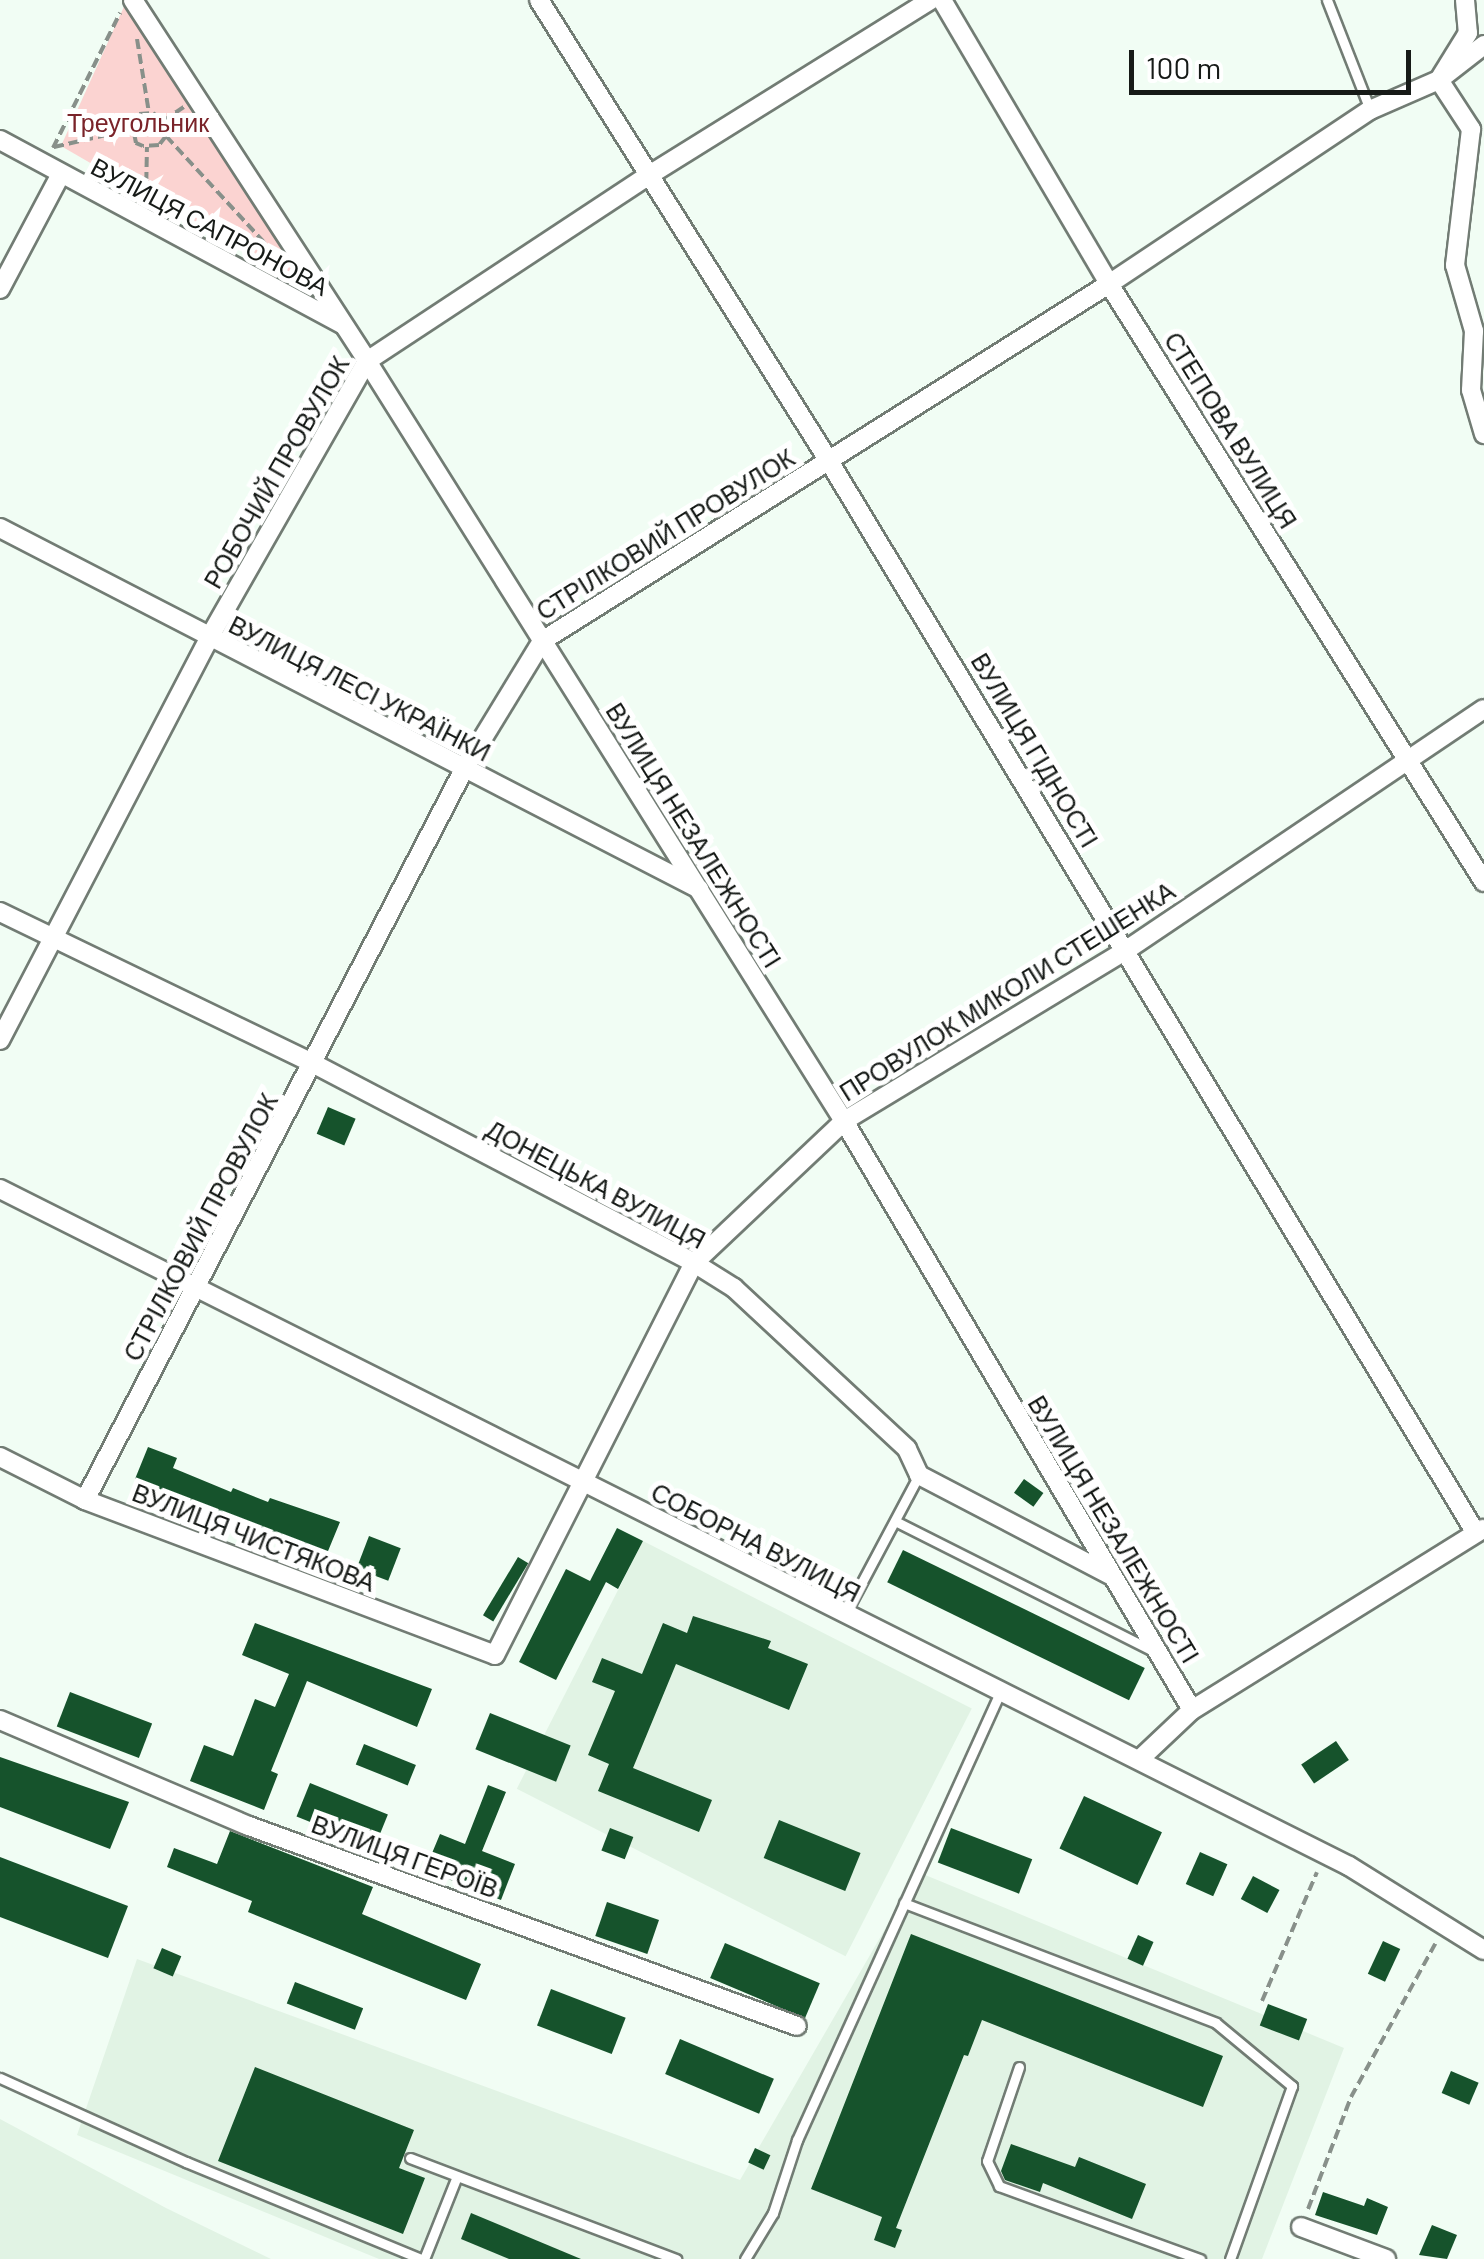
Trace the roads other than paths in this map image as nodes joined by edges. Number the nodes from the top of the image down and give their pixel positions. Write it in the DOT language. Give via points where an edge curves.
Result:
graph roads {
  1 [pos="130,0"];
  2 [pos="539,0"];
  3 [pos="930,0"];
  4 [pos="942,0"];
  5 [pos="1327,0"];
  6 [pos="1466,0"];
  7 [pos="1484,44"];
  8 [pos="1439,80"];
  9 [pos="1370,110"];
  10 [pos="1477,134"];
  11 [pos="0,140"];
  12 [pos="53,170"];
  13 [pos="651,174"];
  14 [pos="1109,284"];
  15 [pos="0,289"];
  16 [pos="344,326"];
  17 [pos="367,361"];
  18 [pos="1484,434"];
  19 [pos="829,460"];
  20 [pos="0,528"];
  21 [pos="209,638"];
  22 [pos="542,641"];
  23 [pos="1484,709"];
  24 [pos="1408,760"];
  25 [pos="464,769"];
  26 [pos="1484,882"];
  27 [pos="699,889"];
  28 [pos="0,912"];
  29 [pos="52,939"];
  30 [pos="1128,949"];
  31 [pos="0,1040"];
  32 [pos="314,1064"];
  33 [pos="844,1121"];
  34 [pos="0,1189"];
  35 [pos="694,1263"];
  36 [pos="196,1289"];
  37 [pos="0,1458"];
  38 [pos="918,1476"];
  39 [pos="585,1482"];
  40 [pos="86,1500"];
  41 [pos="894,1521"];
  42 [pos="1480,1531"];
  43 [pos="1112,1576"];
  44 [pos="844,1616"];
  45 [pos="1158,1653"];
  46 [pos="495,1655"];
  47 [pos="1002,1689"];
  48 [pos="1192,1710"];
  49 [pos="0,1720"];
  50 [pos="1140,1760"];
  51 [pos="904,1903"];
  52 [pos="1484,1950"];
  53 [pos="797,2026"];
  54 [pos="1018,2067"];
  55 [pos="0,2078"];
  56 [pos="410,2158"];
  57 [pos="457,2176"];
  58 [pos="1301,2228"];
  59 [pos="422,2259"];
  60 [pos="676,2259"];
  61 [pos="745,2259"];
  62 [pos="1200,2259"];
  63 [pos="1230,2259"];
  64 [pos="1386,2259"];
  1 -- 16 [label="street, ВУЛИЦЯ НЕЗАЛЕЖНОСТІ"];
  2 -- 13 [label="street, ВУЛИЦЯ ГІДНОСТІ"];
  3 -- 13 [label="street, РОБОЧИЙ ПРОВУЛОК"];
  4 -- 14 [label="street, СТЕПОВА ВУЛИЦЯ"];
  5 -- 9 [label="lane"];
  6 -- 8 [label="street" via="1468,33"];
  7 -- 8 [label="street, СТРІЛКОВИЙ ПРОВУЛОК"];
  8 -- 9 [label="street, СТРІЛКОВИЙ ПРОВУЛОК"];
  8 -- 10 [label="street"];
  9 -- 14 [label="street, СТРІЛКОВИЙ ПРОВУЛОК"];
  10 -- 18 [label="street" via="1455,265 1474,331 1471,390"];
  11 -- 12 [label="street, ВУЛИЦЯ САПРОНОВА"];
  12 -- 15 [label="street"];
  12 -- 16 [label="street, ВУЛИЦЯ САПРОНОВА"];
  13 -- 17 [label="street, РОБОЧИЙ ПРОВУЛОК"];
  13 -- 19 [label="street, ВУЛИЦЯ ГІДНОСТІ"];
  14 -- 19 [label="street, СТРІЛКОВИЙ ПРОВУЛОК"];
  14 -- 24 [label="street, СТЕПОВА ВУЛИЦЯ"];
  16 -- 17 [label="street, ВУЛИЦЯ НЕЗАЛЕЖНОСТІ"];
  17 -- 21 [label="street, РОБОЧИЙ ПРОВУЛОК"];
  17 -- 22 [label="street, ВУЛИЦЯ НЕЗАЛЕЖНОСТІ"];
  19 -- 22 [label="street, СТРІЛКОВИЙ ПРОВУЛОК"];
  19 -- 30 [label="street, ВУЛИЦЯ ГІДНОСТІ"];
  20 -- 21 [label="street, ВУЛИЦЯ ЛЕСІ УКРАЇНКИ"];
  21 -- 25 [label="street, ВУЛИЦЯ ЛЕСІ УКРАЇНКИ"];
  21 -- 29 [label="street, РОБОЧИЙ ПРОВУЛОК"];
  22 -- 25 [label="street, СТРІЛКОВИЙ ПРОВУЛОК"];
  22 -- 27 [label="street, ВУЛИЦЯ НЕЗАЛЕЖНОСТІ"];
  23 -- 24 [label="street, ПРОВУЛОК МИКОЛИ СТЕШЕНКА"];
  24 -- 26 [label="street, СТЕПОВА ВУЛИЦЯ"];
  24 -- 30 [label="street, ПРОВУЛОК МИКОЛИ СТЕШЕНКА"];
  25 -- 27 [label="street, ВУЛИЦЯ ЛЕСІ УКРАЇНКИ"];
  25 -- 32 [label="street, СТРІЛКОВИЙ ПРОВУЛОК"];
  27 -- 33 [label="street, ВУЛИЦЯ НЕЗАЛЕЖНОСТІ"];
  28 -- 29 [label="street, ДОНЕЦЬКА ВУЛИЦЯ"];
  29 -- 31 [label="street, РОБОЧИЙ ПРОВУЛОК"];
  29 -- 32 [label="street, ДОНЕЦЬКА ВУЛИЦЯ"];
  30 -- 33 [label="street, ПРОВУЛОК МИКОЛИ СТЕШЕНКА"];
  30 -- 42 [label="street, ВУЛИЦЯ ГІДНОСТІ"];
  32 -- 35 [label="street, ДОНЕЦЬКА ВУЛИЦЯ"];
  32 -- 36 [label="street, СТРІЛКОВИЙ ПРОВУЛОК"];
  33 -- 35 [label="street, ПРОВУЛОК МИКОЛИ СТЕШЕНКА"];
  33 -- 43 [label="street, ВУЛИЦЯ НЕЗАЛЕЖНОСТІ"];
  34 -- 36 [label="street, СОБОРНА ВУЛИЦЯ"];
  35 -- 38 [label="street, ДОНЕЦЬКА ВУЛИЦЯ" via="734,1288 907,1449"];
  35 -- 39 [label="street, ПРОВУЛОК МИКОЛИ СТЕШЕНКА"];
  36 -- 39 [label="street, СОБОРНА ВУЛИЦЯ"];
  36 -- 40 [label="street, СТРІЛКОВИЙ ПРОВУЛОК"];
  37 -- 40 [label="street, ВУЛИЦЯ ЧИСТЯКОВА"];
  38 -- 41 [label="lane"];
  38 -- 43 [label="street"];
  39 -- 44 [label="street, СОБОРНА ВУЛИЦЯ"];
  39 -- 46 [label="street, ПРОВУЛОК МИКОЛИ СТЕШЕНКА"];
  40 -- 46 [label="street, ВУЛИЦЯ ЧИСТЯКОВА"];
  41 -- 44 [label="lane"];
  41 -- 45 [label="lane"];
  42 -- 48 [label="street"];
  43 -- 45 [label="street, ВУЛИЦЯ НЕЗАЛЕЖНОСТІ"];
  44 -- 47 [label="street, СОБОРНА ВУЛИЦЯ"];
  45 -- 48 [label="street, ВУЛИЦЯ НЕЗАЛЕЖНОСТІ"];
  47 -- 50 [label="street, СОБОРНА ВУЛИЦЯ"];
  47 -- 51 [label="lane"];
  48 -- 50 [label="street"];
  49 -- 53 [label="street, ВУЛИЦЯ ГЕРОЇВ" via="249,1826"];
  50 -- 52 [label="street, СОБОРНА ВУЛИЦЯ" via="1349,1866"];
  51 -- 61 [label="lane" via="797,2140 773,2213"];
  51 -- 63 [label="lane" via="1216,2022 1292,2086"];
  54 -- 62 [label="lane" via="987,2161 999,2186"];
  55 -- 59 [label="lane"];
  56 -- 57 [label="lane"];
  57 -- 59 [label="lane"];
  57 -- 60 [label="lane"];
  58 -- 64 [label="street"];
}
